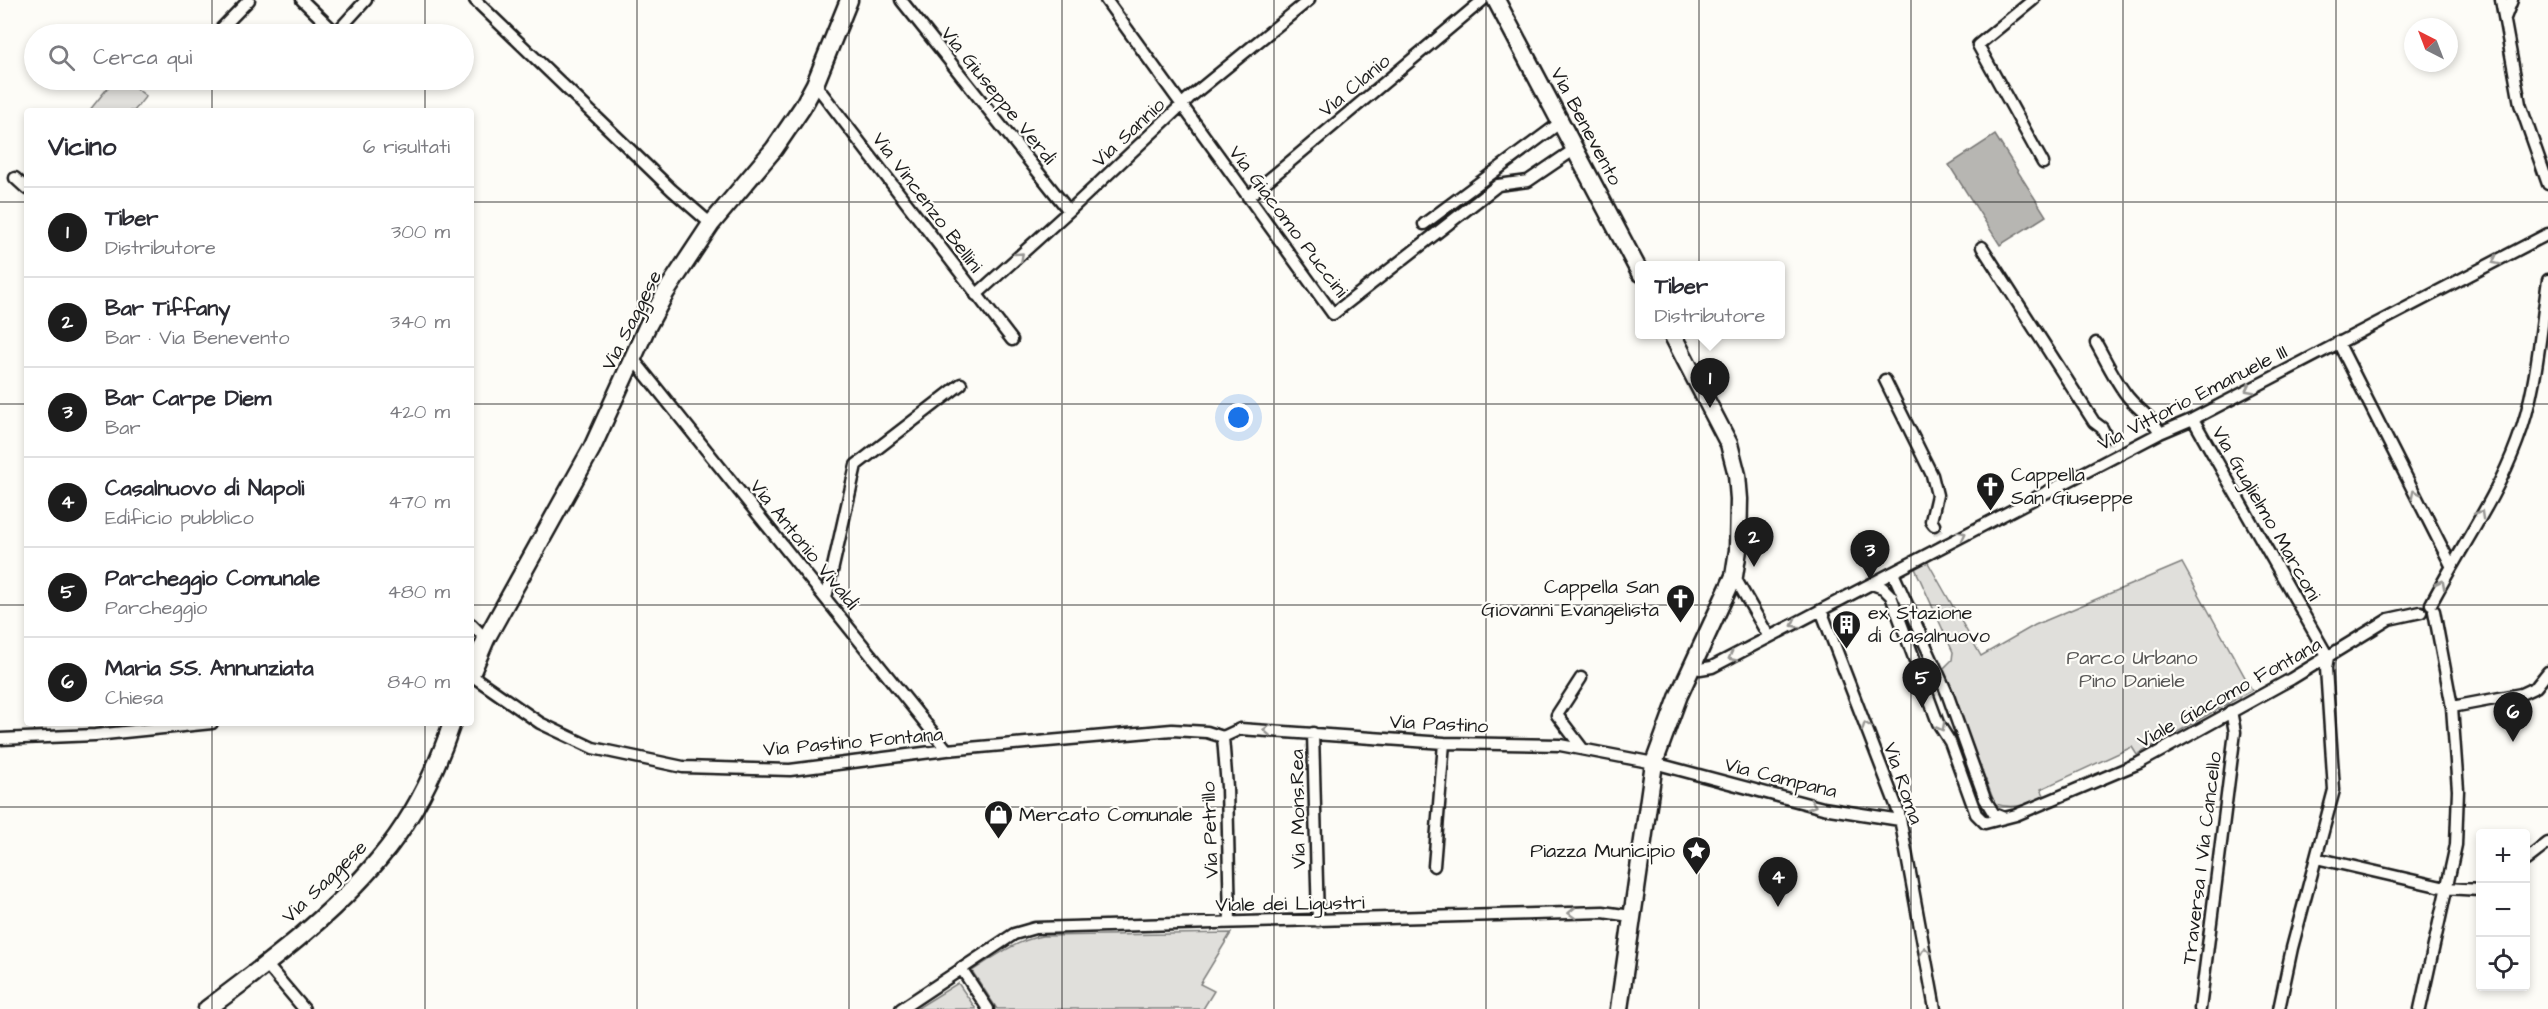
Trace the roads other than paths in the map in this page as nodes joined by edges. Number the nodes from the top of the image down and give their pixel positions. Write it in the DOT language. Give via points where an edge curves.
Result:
graph roads {
  1 [pos="249,0"];
  2 [pos="302,0"];
  3 [pos="366,0"];
  4 [pos="475,0"];
  5 [pos="849,0"];
  6 [pos="901,0"];
  7 [pos="1106,0"];
  8 [pos="1309,0"];
  9 [pos="1484,0"];
  10 [pos="1496,0"];
  11 [pos="2033,0"];
  12 [pos="2501,0"];
  13 [pos="2512,0"];
  14 [pos="2505,18"];
  15 [pos="226,24"];
  16 [pos="327,24"];
  17 [pos="344,24"];
  18 [pos="815,84"];
  19 [pos="1182,106"];
  20 [pos="1561,122"];
  21 [pos="1575,149"];
  22 [pos="2043,163"];
  23 [pos="15,178"];
  24 [pos="2548,184"];
  25 [pos="24,186"];
  26 [pos="1248,197"];
  27 [pos="1070,212"];
  28 [pos="711,224"];
  29 [pos="1424,224"];
  30 [pos="2548,234"];
  31 [pos="1982,247"];
  32 [pos="1635,263"];
  33 [pos="2548,280"];
  34 [pos="976,295"];
  35 [pos="1675,339"];
  36 [pos="1012,340"];
  37 [pos="2338,342"];
  38 [pos="2096,343"];
  39 [pos="634,360"];
  40 [pos="1885,380"];
  41 [pos="961,384"];
  42 [pos="2193,419"];
  43 [pos="2160,433"];
  44 [pos="2106,436"];
  45 [pos="1934,525"];
  46 [pos="2451,565"];
  47 [pos="1893,573"];
  48 [pos="1734,576"];
  49 [pos="1872,584"];
  50 [pos="826,598"];
  51 [pos="2432,607"];
  52 [pos="1821,610"];
  53 [pos="474,627"];
  54 [pos="1769,637"];
  55 [pos="486,639"];
  56 [pos="2328,657"];
  57 [pos="1693,667"];
  58 [pos="474,668"];
  59 [pos="2548,672"];
  60 [pos="474,677"];
  61 [pos="1581,678"];
  62 [pos="2452,707"];
  63 [pos="2231,711"];
  64 [pos="78,726"];
  65 [pos="179,726"];
  66 [pos="451,726"];
  67 [pos="1313,733"];
  68 [pos="81,735"];
  69 [pos="1223,737"];
  70 [pos="0,739"];
  71 [pos="1444,743"];
  72 [pos="1582,748"];
  73 [pos="947,750"];
  74 [pos="1654,763"];
  75 [pos="2004,818"];
  76 [pos="1900,820"];
  77 [pos="2548,843"];
  78 [pos="2530,857"];
  79 [pos="2316,858"];
  80 [pos="1434,866"];
  81 [pos="2446,888"];
  82 [pos="2476,890"];
  83 [pos="1630,916"];
  84 [pos="1318,921"];
  85 [pos="1230,922"];
  86 [pos="267,964"];
  87 [pos="961,968"];
  88 [pos="207,1009"];
  89 [pos="304,1009"];
  90 [pos="901,1009"];
  91 [pos="988,1009"];
  92 [pos="1619,1009"];
  93 [pos="1935,1009"];
  94 [pos="2200,1009"];
  95 [pos="2279,1009"];
  96 [pos="2420,1009"];
  1 -- 15 [label="street"];
  2 -- 16 [label="street"];
  3 -- 17 [label="street"];
  4 -- 28 [label="street"];
  5 -- 18 [label="main road, Via Saggese"];
  6 -- 27 [label="street, Via Giuseppe Verdi"];
  7 -- 19 [label="street, Via Giacomo Puccini"];
  8 -- 19 [label="street, Via Sannio"];
  9 -- 26 [label="street, Via Clanio"];
  10 -- 20 [label="main road, Via Benevento"];
  11 -- 22 [label="street" via="1978,45"];
  12 -- 14 [label="street"];
  13 -- 14 [label="street"];
  14 -- 24 [label="street" via="2520,104"];
  18 -- 28 [label="main road, Via Saggese" via="774,149"];
  18 -- 34 [label="street, Via Vincenzo Bellini"];
  19 -- 26 [label="street, Via Giacomo Puccini"];
  19 -- 27 [label="street, Via Sannio"];
  20 -- 21 [label="main road, Via Benevento"];
  20 -- 29 [label="street"];
  21 -- 26 [label="street, Via Giacomo Puccini" via="1528,181 1498,185 1333,314"];
  21 -- 32 [label="main road, Via Benevento"];
  23 -- 25 [label="street"];
  34 -- 27 [label="street, Via Sannio, one-way"];
  28 -- 39 [label="main road, Via Saggese" via="666,292"];
  30 -- 37 [label="street, Via Vittorio Emanuele III, one-way"];
  31 -- 44 [label="street"];
  46 -- 33 [label="street, one-way" via="2502,477 2518,440 2535,366"];
  34 -- 36 [label="street, Via Vincenzo Bellini"];
  35 -- 48 [label="main road" via="1729,444 1737,475 1740,524"];
  37 -- 42 [label="street, Via Vittorio Emanuele III, one-way"];
  46 -- 37 [label="street, one-way"];
  38 -- 43 [label="street" via="2124,392 2153,420"];
  39 -- 50 [label="street, Via Antonio Vivaldi"];
  39 -- 55 [label="main road, Via Saggese" via="592,448"];
  40 -- 45 [label="street" via="1932,475 1937,495 1931,521"];
  41 -- 50 [label="street" via="856,465"];
  42 -- 43 [label="street, Via Vittorio Emanuele III"];
  42 -- 56 [label="street, Via Guglielmo Marconi"];
  47 -- 43 [label="street, Via Vittorio Emanuele III, one-way" via="1943,542"];
  51 -- 46 [label="street, one-way"];
  47 -- 49 [label="street, Via Vittorio Emanuele III"];
  47 -- 75 [label="street" via="1947,693 1985,799 1994,814"];
  48 -- 54 [label="street"];
  48 -- 57 [label="main road"];
  49 -- 52 [label="street, Via Vittorio Emanuele III"];
  49 -- 75 [label="street, one-way" via="1891,596 1976,814 1985,823"];
  50 -- 73 [label="street, Via Antonio Vivaldi"];
  51 -- 56 [label="street, Viale Giacomo Fontana" via="2423,606 2421,612 2389,619"];
  51 -- 62 [label="street"];
  52 -- 54 [label="street, Via Vittorio Emanuele III, one-way"];
  76 -- 52 [label="street, Via Roma, one-way"];
  53 -- 55 [label="street"];
  54 -- 57 [label="street, Via Vittorio Emanuele III, one-way" via="1712,667"];
  55 -- 58 [label="main road, Via Saggese"];
  56 -- 63 [label="street, Viale Giacomo Fontana"];
  56 -- 79 [label="street" via="2334,790"];
  57 -- 74 [label="main road"];
  59 -- 62 [label="street" via="2536,687 2521,694"];
  60 -- 73 [label="street, Via Pastino Fontana" via="540,723 593,748 683,767 790,770"];
  61 -- 72 [label="street" via="1557,715"];
  62 -- 81 [label="street" via="2456,845"];
  63 -- 75 [label="street, Viale Giacomo Fontana" via="2139,763"];
  63 -- 94 [label="street, Traversa I Via Cancello" via="2235,732"];
  64 -- 68 [label="street"];
  65 -- 68 [label="street"];
  66 -- 86 [label="main road, Via Saggese" via="421,797 380,858 342,898"];
  67 -- 69 [label="street, Via Pastino, one-way" via="1240,729"];
  67 -- 71 [label="street, Via Pastino"];
  67 -- 84 [label="street, Via Mons.Rea"];
  68 -- 70 [label="street"];
  69 -- 73 [label="street, Via Pastino Fontana" via="1172,730"];
  69 -- 85 [label="street, Via Petrillo"];
  71 -- 72 [label="street, Via Pastino"];
  71 -- 80 [label="street"];
  72 -- 74 [label="street, Via Pastino"];
  74 -- 76 [label="street, Via Campana, one-way" via="1823,808"];
  74 -- 83 [label="main road"];
  93 -- 76 [label="street, Via Roma, one-way"];
  77 -- 78 [label="street"];
  79 -- 81 [label="street"];
  79 -- 95 [label="street"];
  81 -- 82 [label="street"];
  81 -- 96 [label="street"];
  83 -- 84 [label="street, Viale dei Ligustri, one-way" via="1603,912"];
  83 -- 92 [label="main road"];
  84 -- 85 [label="street, Viale dei Ligustri"];
  85 -- 87 [label="street, Viale dei Ligustri" via="1035,928 1014,934"];
  86 -- 88 [label="main road, Via Saggese"];
  86 -- 89 [label="street"];
  87 -- 90 [label="street, Viale dei Ligustri"];
  87 -- 91 [label="street"];
}
